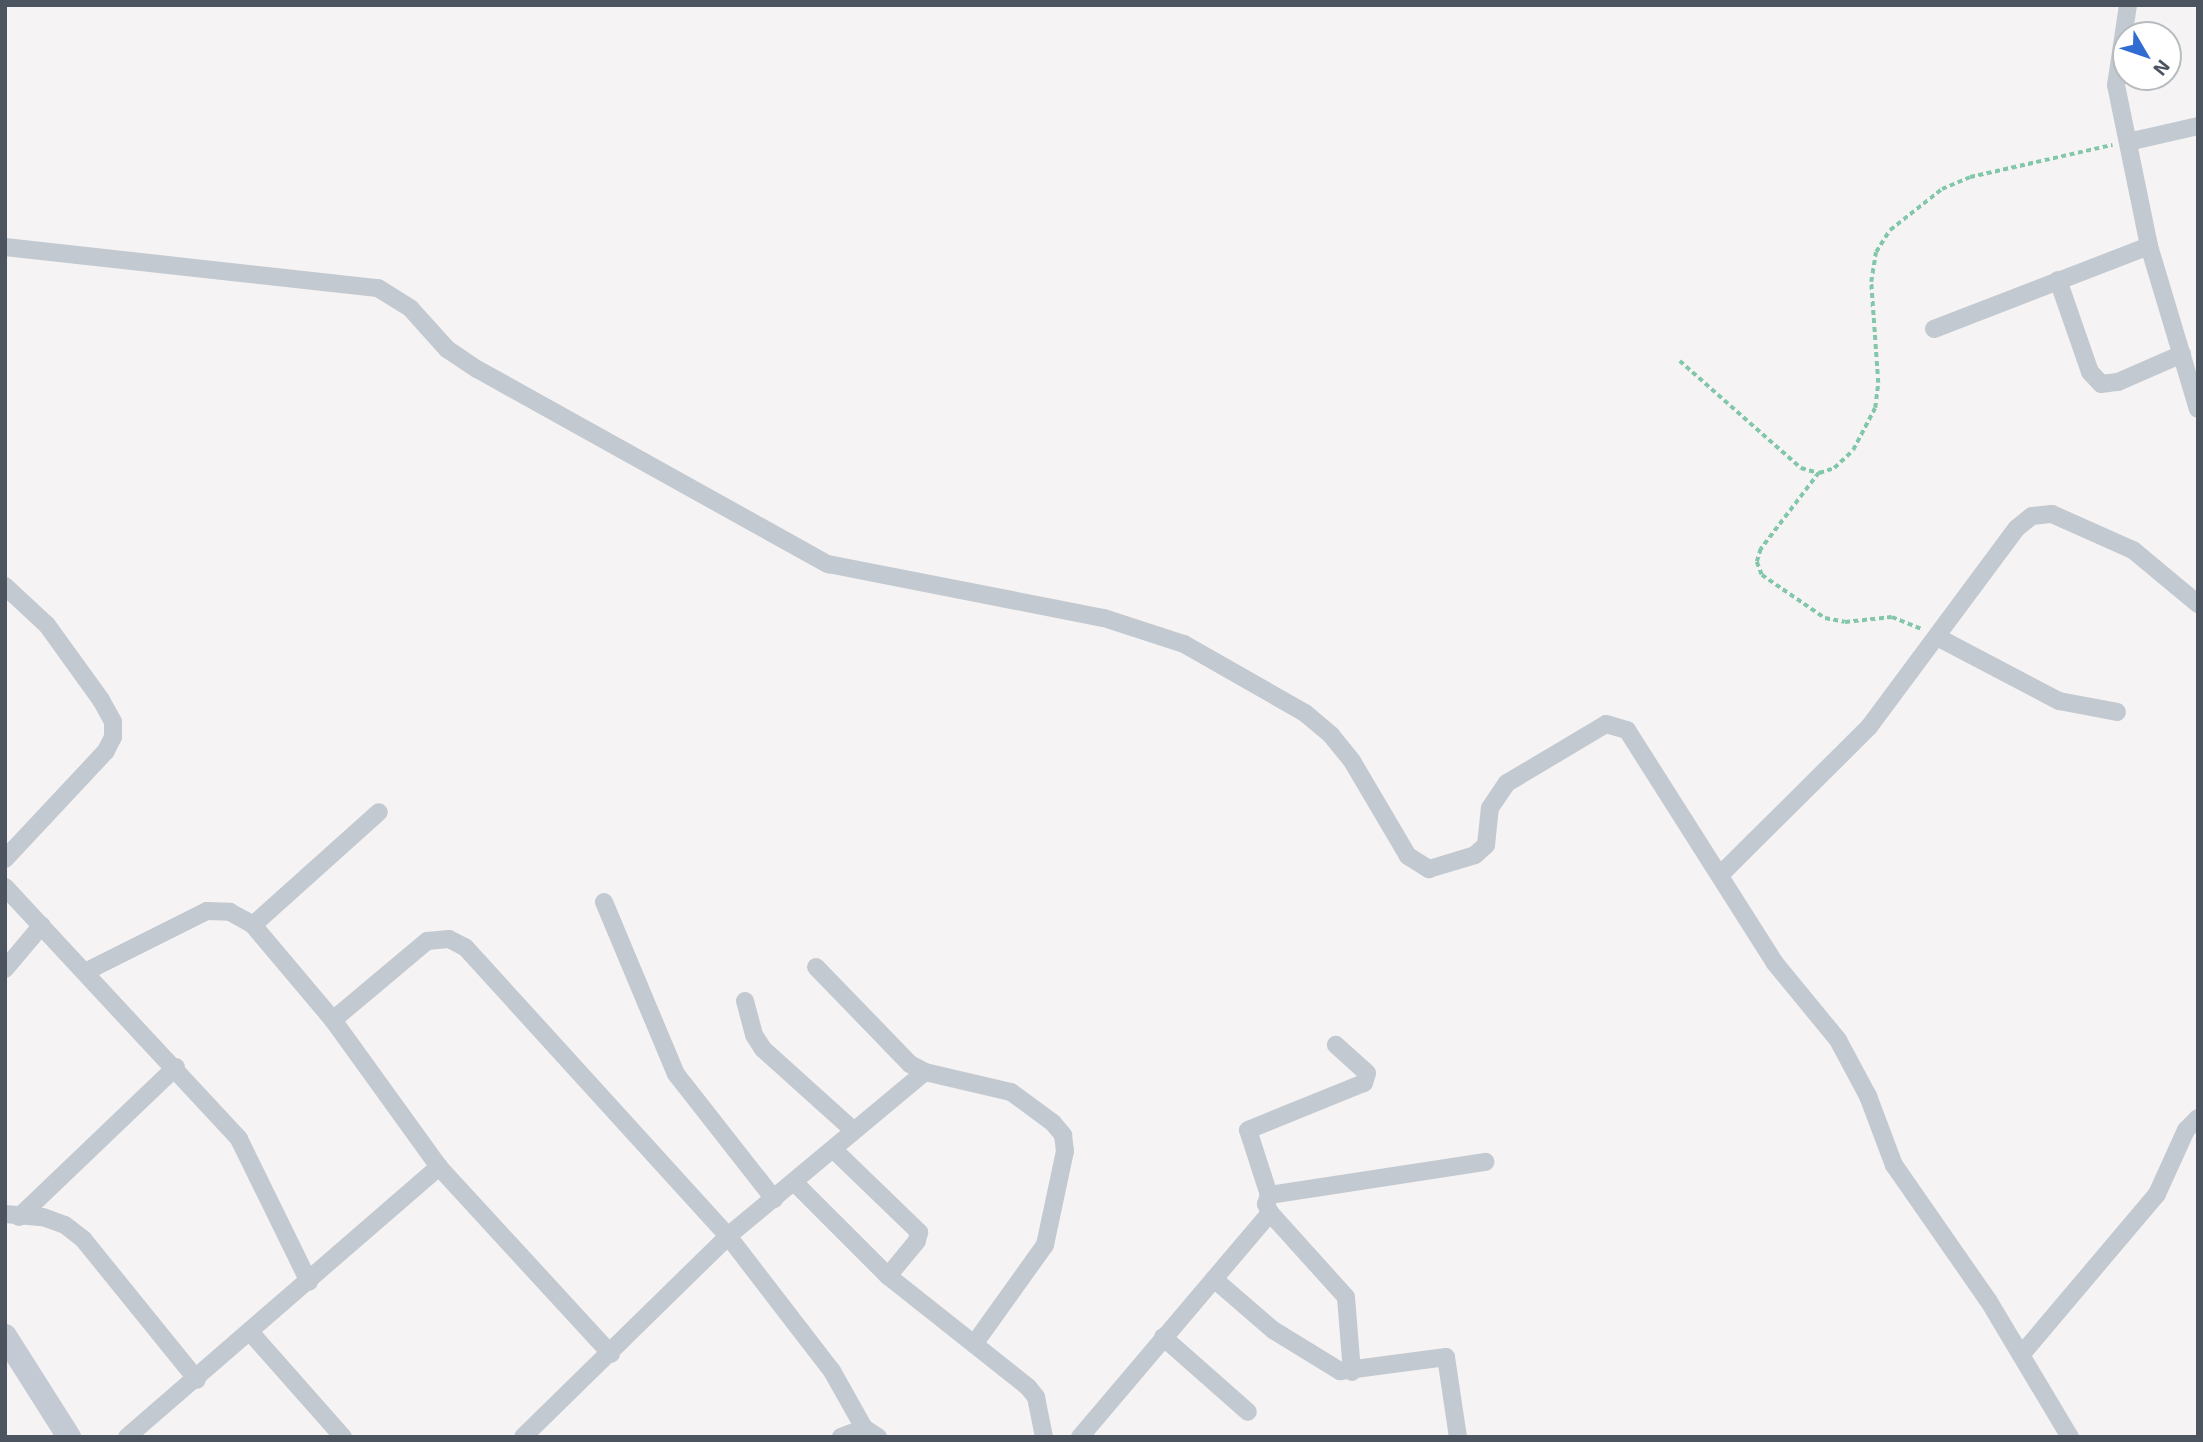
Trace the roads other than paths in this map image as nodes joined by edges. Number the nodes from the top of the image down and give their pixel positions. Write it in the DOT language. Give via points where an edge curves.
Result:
graph roads {
  1 [pos="2127,5"];
  2 [pos="2198,126"];
  3 [pos="2128,142"];
  4 [pos="2150,246"];
  5 [pos="5,247"];
  6 [pos="2058,280"];
  7 [pos="1934,329"];
  8 [pos="2182,355"];
  9 [pos="2198,409"];
  10 [pos="5,586"];
  11 [pos="2198,604"];
  12 [pos="1939,638"];
  13 [pos="2117,712"];
  14 [pos="379,812"];
  15 [pos="5,859"];
  16 [pos="1721,874"];
  17 [pos="5,887"];
  18 [pos="604,902"];
  19 [pos="42,925"];
  20 [pos="253,925"];
  21 [pos="816,967"];
  22 [pos="5,969"];
  23 [pos="87,971"];
  24 [pos="746,1001"];
  25 [pos="333,1020"];
  26 [pos="1336,1045"];
  27 [pos="176,1067"];
  28 [pos="925,1072"];
  29 [pos="2198,1118"];
  30 [pos="854,1131"];
  31 [pos="833,1149"];
  32 [pos="1485,1162"];
  33 [pos="439,1167"];
  34 [pos="794,1182"];
  35 [pos="774,1199"];
  36 [pos="1270,1204"];
  37 [pos="12,1216"];
  38 [pos="728,1236"];
  39 [pos="888,1276"];
  40 [pos="1214,1279"];
  41 [pos="309,1282"];
  42 [pos="251,1334"];
  43 [pos="5,1336"];
  44 [pos="1163,1337"];
  45 [pos="974,1344"];
  46 [pos="611,1354"];
  47 [pos="2021,1355"];
  48 [pos="1352,1372"];
  49 [pos="197,1380"];
  50 [pos="1248,1412"];
  51 [pos="871,1432"];
  52 [pos="69,1437"];
  53 [pos="127,1437"];
  54 [pos="343,1437"];
  55 [pos="523,1437"];
  56 [pos="841,1437"];
  57 [pos="1044,1437"];
  58 [pos="1080,1437"];
  59 [pos="1458,1437"];
  60 [pos="2070,1437"];
  1 -- 3 [label="street" via="2116,85"];
  2 -- 3 [label="street"];
  3 -- 4 [label="street"];
  4 -- 6 [label="street"];
  4 -- 8 [label="street"];
  5 -- 16 [label="street" via="378,288 411,309 447,349 477,369 828,564 1104,618 1184,644 1305,713 1331,735 1352,761 1408,856 1429,869 1475,855 1486,845 1490,808 1507,783 1606,724 1620,726 1633,735"];
  6 -- 7 [label="street"];
  6 -- 8 [label="street" via="2090,372 2101,384 2118,382"];
  8 -- 9 [label="street"];
  10 -- 15 [label="street" via="47,625 113,722 113,737 106,751"];
  11 -- 12 [label="street" via="2133,551 2052,514 2032,516 2017,528"];
  12 -- 13 [label="street" via="2059,701"];
  12 -- 16 [label="street" via="1869,727"];
  14 -- 20 [label="street"];
  16 -- 47 [label="street" via="1774,962 1839,1040 1868,1096 1894,1165"];
  17 -- 19 [label="street"];
  18 -- 35 [label="street" via="676,1074"];
  19 -- 22 [label="street"];
  19 -- 23 [label="street"];
  20 -- 23 [label="street" via="230,912 207,911"];
  20 -- 25 [label="street"];
  21 -- 28 [label="street" via="896,1055"];
  23 -- 27 [label="street"];
  24 -- 30 [label="street" via="762,1049"];
  25 -- 33 [label="street"];
  25 -- 38 [label="street" via="427,941 449,939 465,947"];
  26 -- 36 [label="street" via="1368,1079 1248,1130"];
  27 -- 37 [label="street"];
  27 -- 41 [label="street" via="251,1157"];
  28 -- 30 [label="street"];
  28 -- 45 [label="street" via="1011,1092 1053,1122 1065,1151 1045,1245"];
  29 -- 47 [label="street" via="2186,1130 2157,1194"];
  30 -- 31 [label="street"];
  31 -- 34 [label="street"];
  31 -- 39 [label="street" via="919,1232 917,1241"];
  32 -- 36 [label="street"];
  33 -- 41 [label="street"];
  33 -- 46 [label="street"];
  34 -- 35 [label="street"];
  34 -- 39 [label="street"];
  35 -- 38 [label="street"];
  36 -- 40 [label="street"];
  36 -- 48 [label="street" via="1346,1297"];
  37 -- 49 [label="street" via="43,1217 83,1238"];
  38 -- 46 [label="street"];
  38 -- 51 [label="street" via="832,1371"];
  39 -- 45 [label="street"];
  40 -- 44 [label="street"];
  40 -- 48 [label="street" via="1273,1330 1329,1366"];
  41 -- 42 [label="street"];
  42 -- 49 [label="street"];
  42 -- 54 [label="street"];
  43 -- 52 [label="street"];
  44 -- 50 [label="street"];
  44 -- 58 [label="street"];
  45 -- 57 [label="street" via="1036,1397"];
  46 -- 55 [label="street"];
  47 -- 60 [label="street"];
  48 -- 59 [label="street" via="1446,1357"];
  49 -- 53 [label="street"];
  51 -- 56 [label="street"];
}
